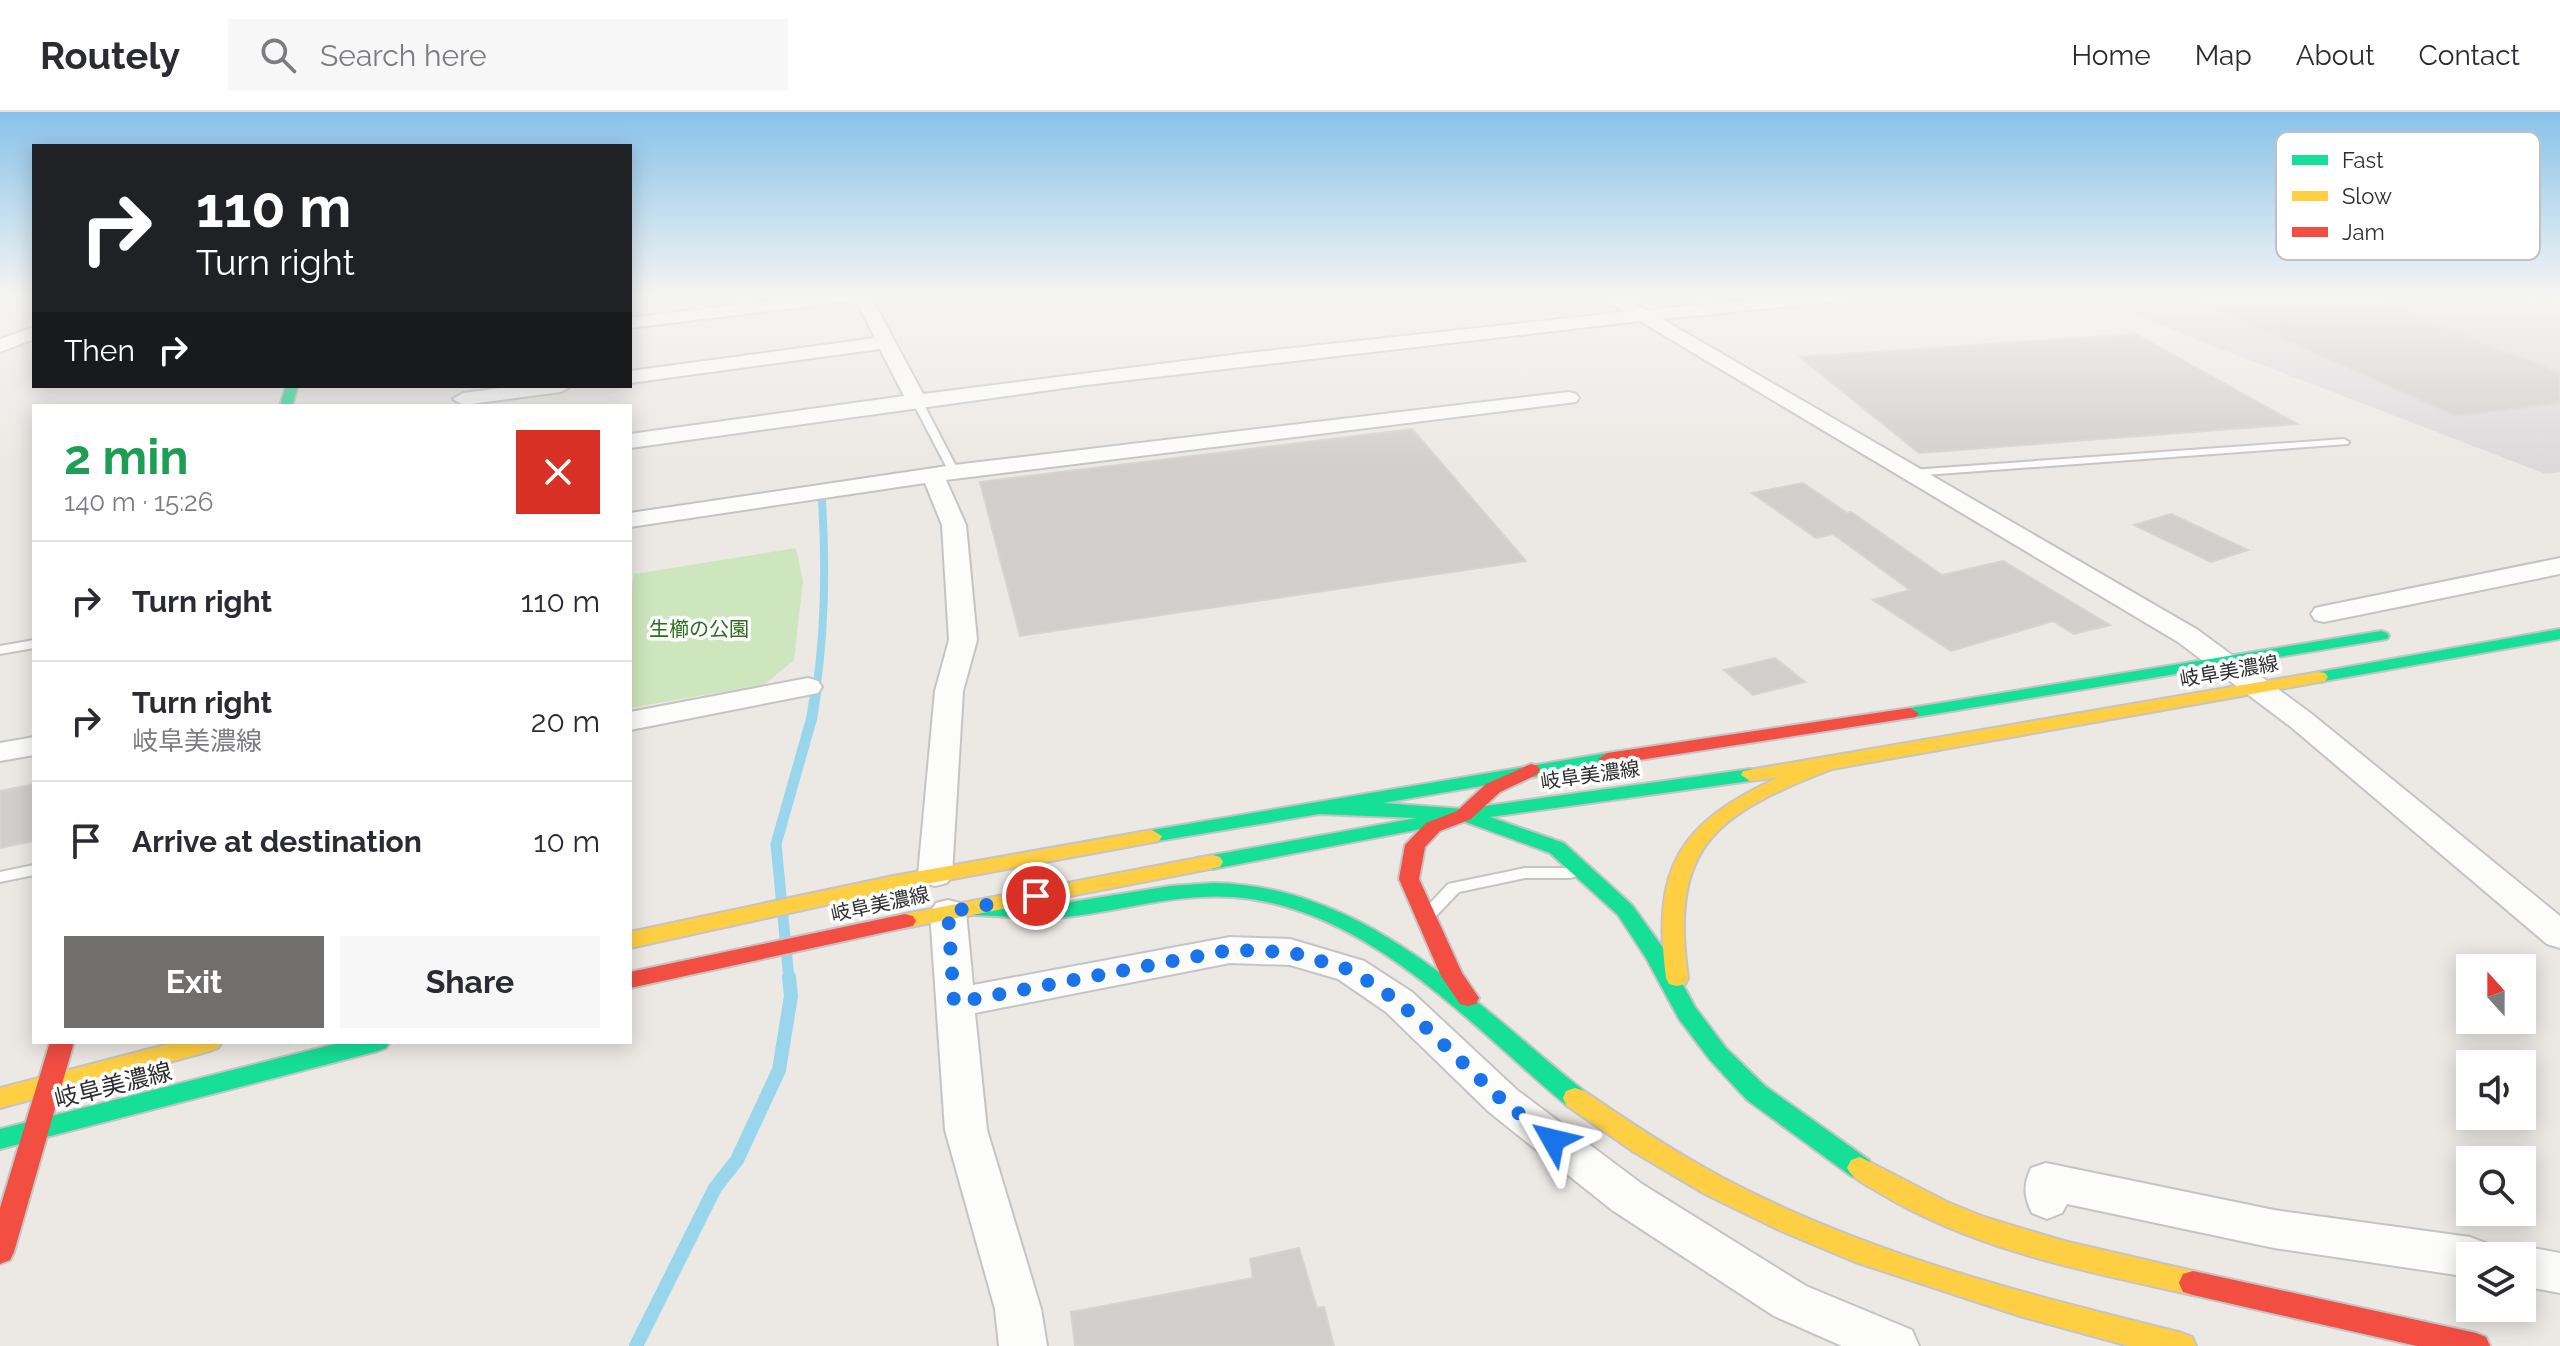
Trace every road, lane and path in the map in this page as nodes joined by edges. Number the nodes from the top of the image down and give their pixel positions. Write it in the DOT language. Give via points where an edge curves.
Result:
graph roads {
  1 [pos="809,353"];
  2 [pos="892,353"];
  3 [pos="1317,353"];
  4 [pos="1705,353"];
  5 [pos="632,377"];
  6 [pos="543,388"];
  7 [pos="463,397"];
  8 [pos="1569,398"];
  9 [pos="916,399"];
  10 [pos="632,441"];
  11 [pos="2344,442"];
  12 [pos="1911,473"];
  13 [pos="944,474"];
  14 [pos="632,520"];
  15 [pos="2560,566"];
  16 [pos="2324,614"];
  17 [pos="2405,632"];
  18 [pos="2560,634"];
  19 [pos="32,644"];
  20 [pos="0,650"];
  21 [pos="2224,661"];
  22 [pos="808,687"];
  23 [pos="2261,688"];
  24 [pos="632,721"];
  25 [pos="32,746"];
  26 [pos="0,752"];
  27 [pos="1828,764"];
  28 [pos="1531,770"];
  29 [pos="1324,809"];
  30 [pos="1464,815"];
  31 [pos="32,870"];
  32 [pos="1583,875"];
  33 [pos="0,877"];
  34 [pos="952,898"];
  35 [pos="1424,918"];
  36 [pos="2560,935"];
  37 [pos="632,940"];
  38 [pos="632,980"];
  39 [pos="954,1003"];
  40 [pos="1687,1013"];
  41 [pos="1489,1025"];
  42 [pos="61,1044"];
  43 [pos="202,1044"];
  44 [pos="370,1044"];
  45 [pos="49,1084"];
  46 [pos="0,1098"];
  47 [pos="36,1129"];
  48 [pos="0,1139"];
  49 [pos="2047,1200"];
  50 [pos="0,1252"];
  51 [pos="2456,1255"];
  52 [pos="2536,1269"];
  53 [pos="2560,1273"];
  54 [pos="1023,1346"];
  55 [pos="1895,1346"];
  56 [pos="2182,1346"];
  57 [pos="2476,1346"];
  1 -- 5 [label="street"];
  2 -- 9 [label="street"];
  3 -- 9 [label="street"];
  4 -- 12 [label="street"];
  6 -- 7 [label="street"];
  8 -- 13 [label="street"];
  9 -- 10 [label="street"];
  9 -- 13 [label="lane"];
  11 -- 12 [label="lane"];
  12 -- 21 [label="street"];
  13 -- 14 [label="street"];
  13 -- 34 [label="street" via="954,525 963,640 949,691"];
  15 -- 16 [label="street"];
  17 -- 21 [label="main road, 岐阜美濃線"];
  18 -- 23 [label="main road, 岐阜美濃線"];
  19 -- 20 [label="lane"];
  21 -- 23 [label="street"];
  21 -- 28 [label="main road, 岐阜美濃線"];
  22 -- 24 [label="street"];
  23 -- 27 [label="main road, 岐阜美濃線"];
  23 -- 36 [label="street"];
  25 -- 26 [label="street"];
  27 -- 30 [label="main road, 岐阜美濃線"];
  27 -- 40 [label="main road" via="1767,786 1729,809 1678,874 1670,916 1671,957"];
  28 -- 29 [label="main road, 岐阜美濃線"];
  28 -- 30 [label="main road" via="1493,788"];
  29 -- 30 [label="main road"];
  29 -- 34 [label="main road, 岐阜美濃線"];
  30 -- 32 [label="main road" via="1557,848"];
  30 -- 34 [label="main road, 岐阜美濃線"];
  30 -- 35 [label="main road" via="1433,827 1415,845 1409,879"];
  31 -- 33 [label="lane"];
  32 -- 35 [label="lane" via="1525,873 1454,888"];
  32 -- 40 [label="main road" via="1625,910"];
  34 -- 37 [label="main road, 岐阜美濃線" via="811,901"];
  34 -- 38 [label="main road, 岐阜美濃線" via="816,940"];
  34 -- 39 [label="street"];
  34 -- 41 [label="main road" via="1059,910 1224,890 1282,896 1327,910 1382,943"];
  35 -- 41 [label="main road" via="1452,976"];
  39 -- 54 [label="street" via="966,1130 1018,1309"];
  39 -- 55 [label="street" via="1230,950 1290,952 1351,970 1399,1002 1503,1101 1627,1197 1790,1301"];
  40 -- 57 [label="main road" via="1756,1093 1813,1137 1890,1188 1964,1221 2077,1257"];
  41 -- 56 [label="main road" via="1581,1103 1662,1159 1759,1210 1987,1293"];
  42 -- 45 [label="main road"];
  43 -- 45 [label="main road, 岐阜美濃線"];
  44 -- 47 [label="main road, 岐阜美濃線"];
  45 -- 46 [label="main road, 岐阜美濃線"];
  45 -- 47 [label="main road"];
  47 -- 48 [label="main road, 岐阜美濃線"];
  47 -- 50 [label="main road"];
  49 -- 51 [label="street" via="2046,1181 2274,1229"];
  52 -- 53 [label="street"];
}
